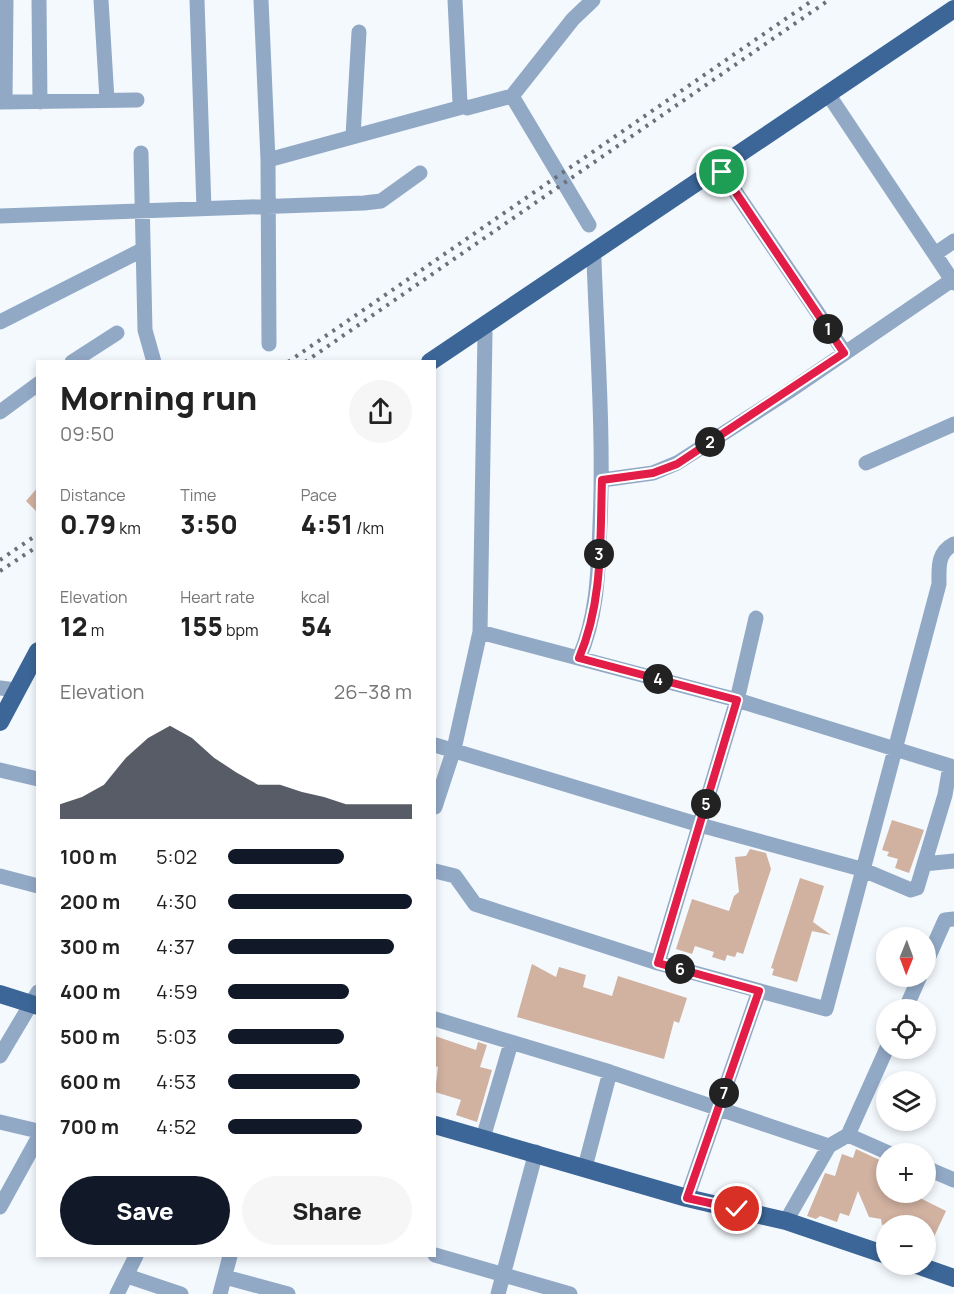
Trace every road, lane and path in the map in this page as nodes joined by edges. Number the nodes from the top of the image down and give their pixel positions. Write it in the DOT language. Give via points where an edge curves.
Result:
graph roads {
  1 [pos="6,0"];
  2 [pos="39,0"];
  3 [pos="101,0"];
  4 [pos="197,0"];
  5 [pos="261,0"];
  6 [pos="455,0"];
  7 [pos="593,0"];
  8 [pos="954,9"];
  9 [pos="358,32"];
  10 [pos="512,96"];
  11 [pos="107,100"];
  12 [pos="137,100"];
  13 [pos="832,100"];
  14 [pos="2,102"];
  15 [pos="40,102"];
  16 [pos="462,107"];
  17 [pos="353,136"];
  18 [pos="141,153"];
  19 [pos="268,160"];
  20 [pos="722,172"];
  21 [pos="420,173"];
  22 [pos="268,207"];
  23 [pos="204,209"];
  24 [pos="141,212"];
  25 [pos="0,216"];
  26 [pos="589,225"];
  27 [pos="954,241"];
  28 [pos="142,250"];
  29 [pos="935,254"];
  30 [pos="594,260"];
  31 [pos="953,281"];
  32 [pos="0,322"];
  33 [pos="117,333"];
  34 [pos="485,333"];
  35 [pos="268,344"];
  36 [pos="844,353"];
  37 [pos="75,360"];
  38 [pos="153,360"];
  39 [pos="433,360"];
  40 [pos="36,385"];
  41 [pos="0,411"];
  42 [pos="954,424"];
  43 [pos="866,463"];
  44 [pos="602,480"];
  45 [pos="954,544"];
  46 [pos="756,618"];
  47 [pos="480,632"];
  48 [pos="36,654"];
  49 [pos="579,658"];
  50 [pos="8,689"];
  51 [pos="737,700"];
  52 [pos="0,722"];
  53 [pos="436,745"];
  54 [pos="897,748"];
  55 [pos="454,750"];
  56 [pos="0,770"];
  57 [pos="36,779"];
  58 [pos="436,804"];
  59 [pos="700,825"];
  60 [pos="954,861"];
  61 [pos="924,864"];
  62 [pos="861,869"];
  63 [pos="436,871"];
  64 [pos="0,876"];
  65 [pos="36,885"];
  66 [pos="954,919"];
  67 [pos="936,940"];
  68 [pos="658,963"];
  69 [pos="759,991"];
  70 [pos="0,994"];
  71 [pos="35,1000"];
  72 [pos="436,1019"];
  73 [pos="511,1043"];
  74 [pos="0,1056"];
  75 [pos="882,1059"];
  76 [pos="610,1072"];
  77 [pos="718,1108"];
  78 [pos="0,1122"];
  79 [pos="436,1125"];
  80 [pos="36,1131"];
  81 [pos="848,1135"];
  82 [pos="483,1138"];
  83 [pos="36,1142"];
  84 [pos="830,1146"];
  85 [pos="876,1147"];
  86 [pos="536,1152"];
  87 [pos="585,1167"];
  88 [pos="936,1172"];
  89 [pos="954,1179"];
  90 [pos="687,1198"];
  91 [pos="0,1207"];
  92 [pos="786,1221"];
  93 [pos="876,1252"];
  94 [pos="436,1255"];
  95 [pos="136,1257"];
  96 [pos="230,1257"];
  97 [pos="936,1272"];
  98 [pos="503,1275"];
  99 [pos="127,1276"];
  100 [pos="225,1277"];
  101 [pos="954,1278"];
  102 [pos="117,1294"];
  103 [pos="181,1294"];
  104 [pos="220,1294"];
  105 [pos="288,1294"];
  106 [pos="498,1294"];
  107 [pos="570,1294"];
  1 -- 14 [label="street"];
  2 -- 15 [label="street"];
  3 -- 11 [label="street"];
  4 -- 23 [label="street"];
  5 -- 19 [label="street"];
  6 -- 16 [label="street"];
  7 -- 10 [label="street" via="573,19"];
  8 -- 39 [label="main road"];
  9 -- 17 [label="street"];
  10 -- 16 [label="street"];
  10 -- 26 [label="street"];
  11 -- 12 [label="street"];
  11 -- 15 [label="street"];
  13 -- 29 [label="street"];
  14 -- 15 [label="street"];
  16 -- 17 [label="street"];
  17 -- 19 [label="street"];
  18 -- 24 [label="street"];
  19 -- 22 [label="street"];
  20 -- 36 [label="street"];
  21 -- 22 [label="street" via="381,201"];
  22 -- 23 [label="street"];
  22 -- 35 [label="street"];
  23 -- 24 [label="street"];
  24 -- 25 [label="street"];
  24 -- 28 [label="street"];
  27 -- 29 [label="street"];
  28 -- 32 [label="street"];
  28 -- 38 [label="street" via="145,330"];
  29 -- 31 [label="street"];
  30 -- 44 [label="street"];
  31 -- 36 [label="street"];
  33 -- 37 [label="street"];
  34 -- 47 [label="street"];
  36 -- 44 [label="street" via="677,464 653,473"];
  40 -- 41 [label="street"];
  42 -- 43 [label="street"];
  44 -- 49 [label="street" via="598,594 590,632"];
  45 -- 54 [label="street" via="943,550 940,557 939,584"];
  46 -- 51 [label="street"];
  47 -- 49 [label="street"];
  47 -- 55 [label="street"];
  48 -- 50 [label="main road"];
  49 -- 51 [label="street"];
  50 -- 52 [label="main road"];
  51 -- 54 [label="street"];
  51 -- 59 [label="street"];
  53 -- 55 [label="street"];
  54 -- 61 [label="street" via="950,766"];
  54 -- 62 [label="street"];
  55 -- 58 [label="street"];
  55 -- 59 [label="street"];
  56 -- 57 [label="street"];
  59 -- 62 [label="street"];
  59 -- 68 [label="street"];
  60 -- 61 [label="street"];
  61 -- 62 [label="street" via="917,888 911,890"];
  62 -- 69 [label="street" via="826,1009"];
  63 -- 68 [label="street" via="455,876 475,904"];
  64 -- 65 [label="street"];
  66 -- 67 [label="street" via="945,920"];
  68 -- 69 [label="street"];
  69 -- 77 [label="street"];
  70 -- 71 [label="main road"];
  71 -- 74 [label="street"];
  72 -- 73 [label="street"];
  73 -- 76 [label="street"];
  73 -- 82 [label="street"];
  75 -- 81 [label="street"];
  76 -- 77 [label="street"];
  76 -- 87 [label="street"];
  77 -- 84 [label="street"];
  77 -- 90 [label="street"];
  78 -- 80 [label="street"];
  79 -- 82 [label="main road"];
  81 -- 84 [label="street"];
  81 -- 85 [label="street"];
  82 -- 86 [label="main road"];
  83 -- 91 [label="street"];
  84 -- 92 [label="street"];
  86 -- 87 [label="main road"];
  86 -- 98 [label="street"];
  87 -- 90 [label="main road"];
  88 -- 89 [label="street"];
  90 -- 92 [label="main road"];
  92 -- 93 [label="main road"];
  94 -- 98 [label="street"];
  95 -- 99 [label="street"];
  96 -- 100 [label="street"];
  97 -- 101 [label="main road"];
  98 -- 106 [label="street"];
  98 -- 107 [label="street"];
  99 -- 102 [label="street"];
  99 -- 103 [label="street"];
  100 -- 104 [label="street"];
  100 -- 105 [label="street"];
}
